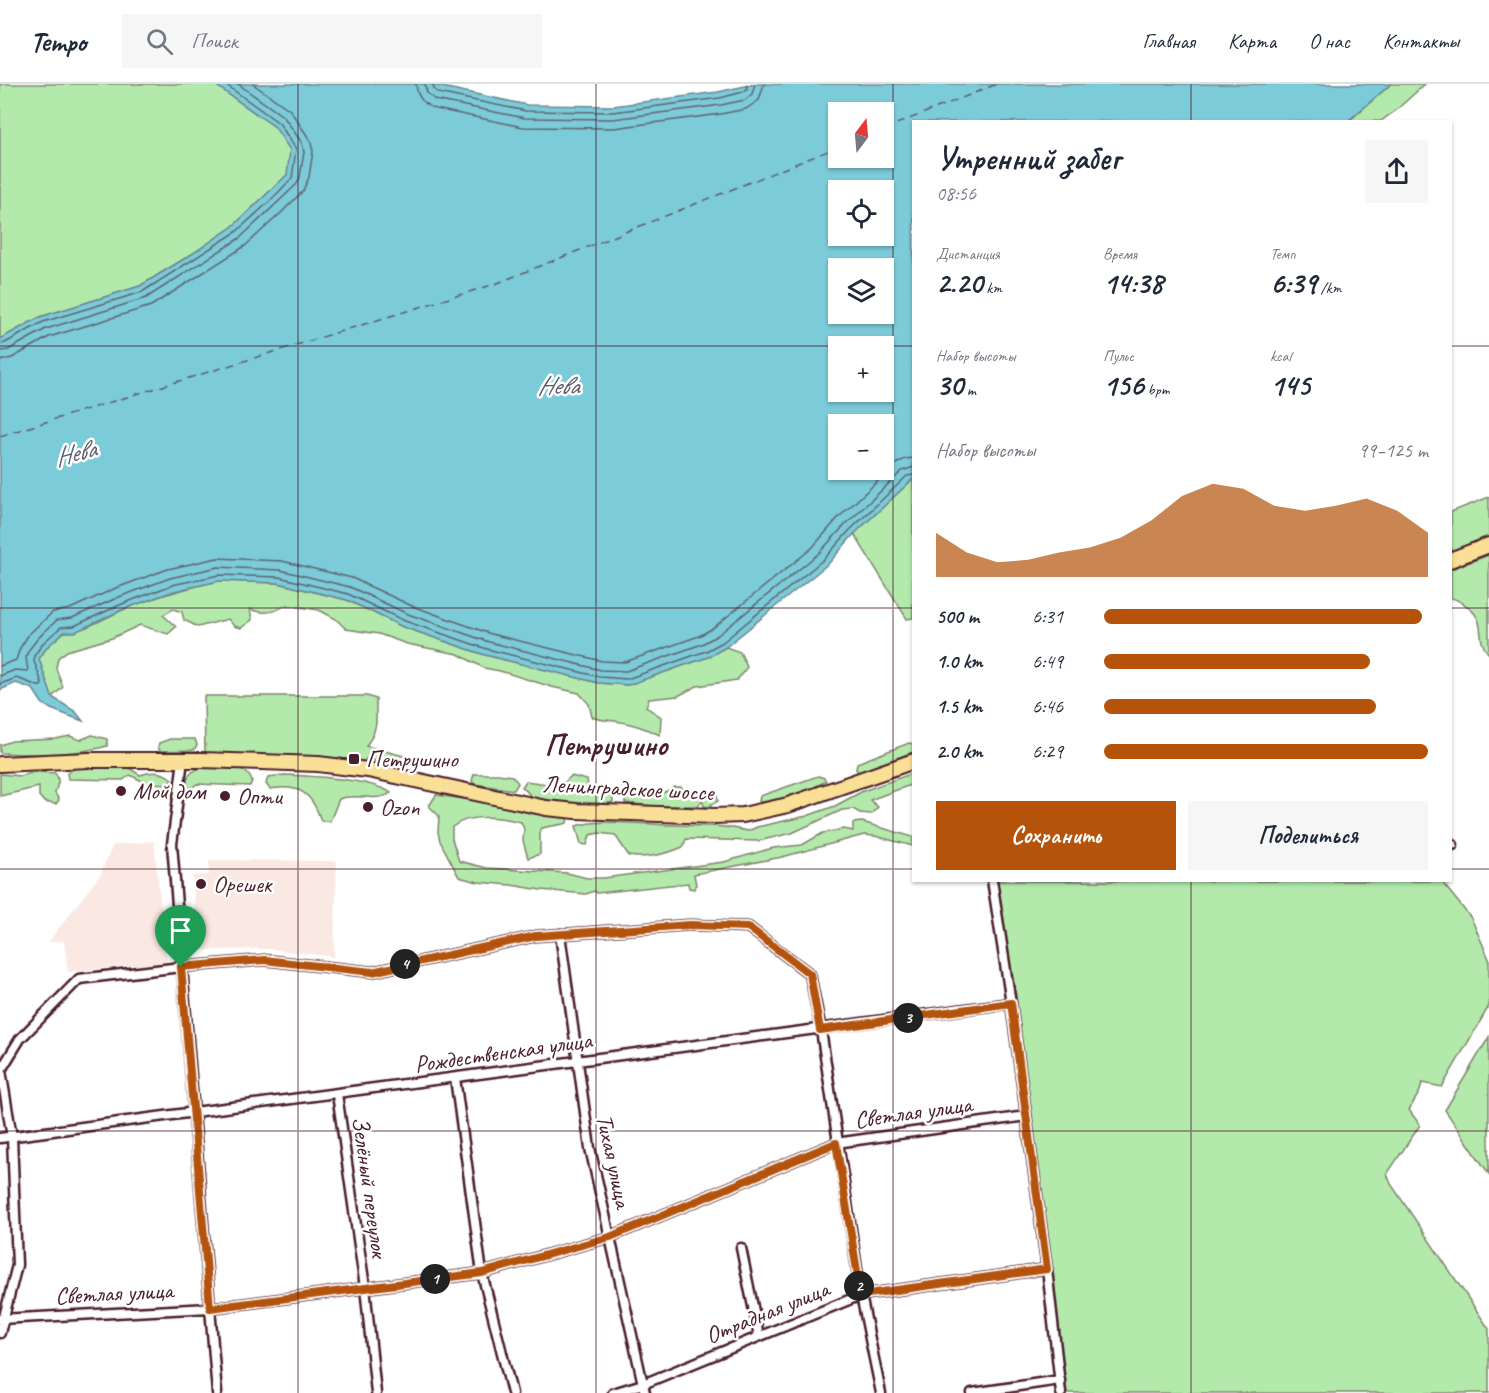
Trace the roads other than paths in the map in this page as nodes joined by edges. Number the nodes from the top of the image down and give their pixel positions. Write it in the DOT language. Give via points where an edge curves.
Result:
graph roads {
  1 [pos="1489,545"];
  2 [pos="1452,559"];
  3 [pos="183,760"];
  4 [pos="912,762"];
  5 [pos="0,764"];
  6 [pos="992,882"];
  7 [pos="560,934"];
  8 [pos="181,967"];
  9 [pos="1011,1003"];
  10 [pos="820,1030"];
  11 [pos="577,1062"];
  12 [pos="455,1078"];
  13 [pos="337,1094"];
  14 [pos="193,1112"];
  15 [pos="1026,1116"];
  16 [pos="12,1137"];
  17 [pos="0,1138"];
  18 [pos="836,1143"];
  19 [pos="610,1237"];
  20 [pos="741,1248"];
  21 [pos="1047,1269"];
  22 [pos="482,1273"];
  23 [pos="365,1287"];
  24 [pos="861,1295"];
  25 [pos="210,1308"];
  26 [pos="2,1319"];
  27 [pos="0,1333"];
  28 [pos="759,1336"];
  29 [pos="1060,1380"];
  30 [pos="644,1388"];
  31 [pos="218,1393"];
  32 [pos="376,1393"];
  33 [pos="512,1393"];
  34 [pos="613,1393"];
  35 [pos="881,1393"];
  36 [pos="972,1393"];
  37 [pos="1061,1393"];
  1 -- 2 [label="main road"];
  3 -- 4 [label="main road, Ленинградское шоссе" via="339,766 546,808 692,816 733,816 771,810"];
  3 -- 5 [label="main road, Ленинградское шоссе"];
  3 -- 8 [label="street" via="172,844"];
  6 -- 9 [label="street"];
  7 -- 8 [label="street" via="372,972 264,960"];
  7 -- 10 [label="street" via="690,925 748,927 810,974"];
  7 -- 11 [label="street, Тихая улица"];
  8 -- 14 [label="street"];
  8 -- 16 [label="street" via="79,980 20,1038 1,1070"];
  9 -- 10 [label="street, Рождественская улица"];
  9 -- 15 [label="street"];
  10 -- 11 [label="street, Рождественская улица"];
  10 -- 18 [label="street"];
  11 -- 12 [label="street, Рождественская улица"];
  11 -- 19 [label="street, Тихая улица" via="590,1148"];
  12 -- 13 [label="street, Рождественская улица"];
  12 -- 22 [label="street"];
  13 -- 14 [label="street, Рождественская улица"];
  13 -- 23 [label="street, Зелёный переулок"];
  14 -- 16 [label="street, Рождественская улица"];
  14 -- 25 [label="street"];
  15 -- 18 [label="street, Светлая улица"];
  15 -- 21 [label="street"];
  16 -- 17 [label="street, Рождественская улица"];
  16 -- 26 [label="street" via="17,1265"];
  18 -- 19 [label="street, Светлая улица"];
  18 -- 24 [label="street"];
  19 -- 22 [label="street, Светлая улица"];
  19 -- 30 [label="street, Тихая улица"];
  20 -- 28 [label="street"];
  21 -- 24 [label="street, Отрадная улица"];
  21 -- 29 [label="street"];
  22 -- 23 [label="street, Светлая улица"];
  22 -- 33 [label="street"];
  23 -- 25 [label="street, Светлая улица"];
  23 -- 32 [label="street, Зелёный переулок"];
  24 -- 28 [label="street, Отрадная улица"];
  24 -- 35 [label="street"];
  25 -- 26 [label="street, Светлая улица"];
  25 -- 31 [label="street"];
  26 -- 27 [label="street"];
  28 -- 30 [label="street, Отрадная улица"];
  29 -- 36 [label="street"];
  29 -- 37 [label="street"];
  30 -- 34 [label="street, Отрадная улица"];
}
